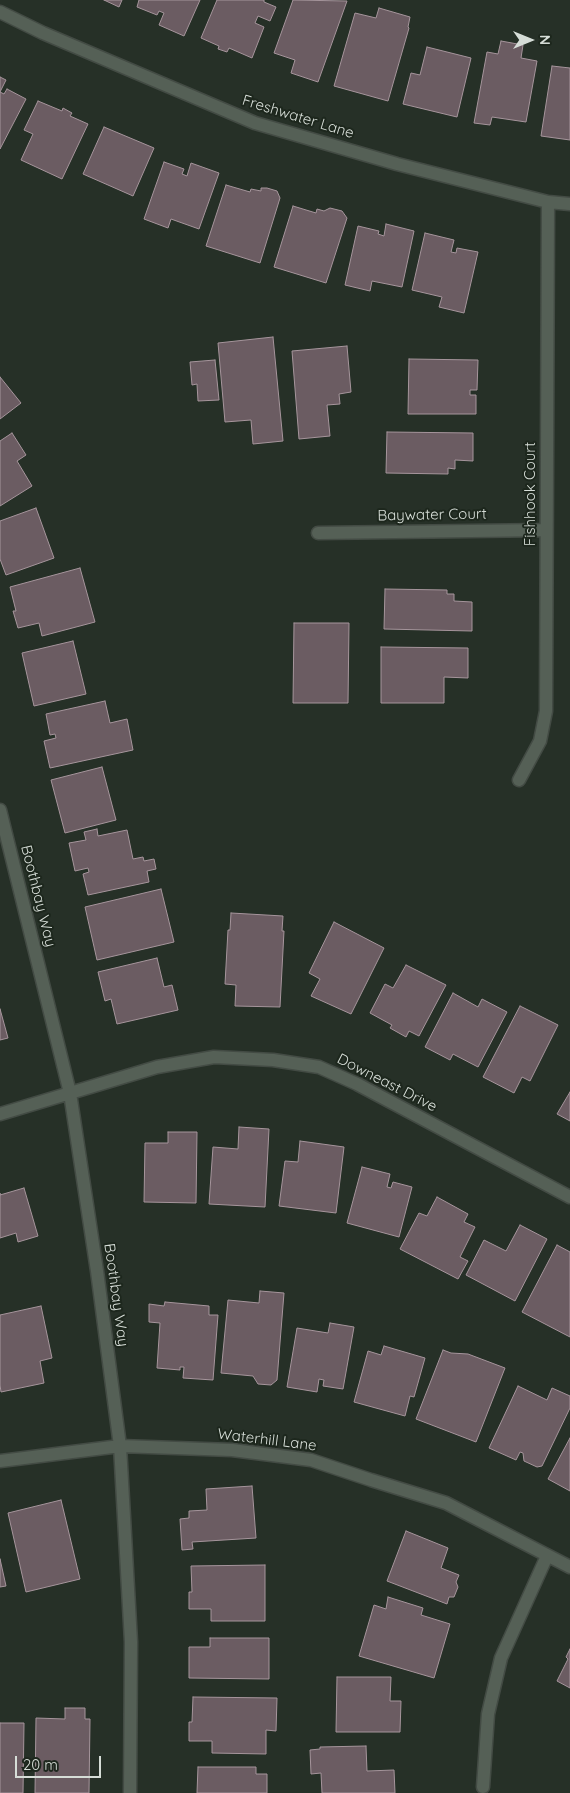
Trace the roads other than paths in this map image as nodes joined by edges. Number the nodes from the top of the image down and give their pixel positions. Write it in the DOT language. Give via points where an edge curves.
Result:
graph roads {
  1 [pos="0,12"];
  2 [pos="548,202"];
  3 [pos="570,204"];
  4 [pos="546,530"];
  5 [pos="318,533"];
  6 [pos="519,780"];
  7 [pos="0,810"];
  8 [pos="70,1093"];
  9 [pos="0,1114"];
  10 [pos="570,1197"];
  11 [pos="120,1446"];
  12 [pos="0,1461"];
  13 [pos="546,1556"];
  14 [pos="570,1567"];
  15 [pos="483,1787"];
  16 [pos="130,1793"];
  1 -- 2 [label="street, Freshwater Lane" via="43,34 255,123 397,164"];
  2 -- 3 [label="street, Freshwater Lane"];
  2 -- 4 [label="street, Fishhook Court"];
  4 -- 5 [label="street, Baywater Court"];
  4 -- 6 [label="street, Fishhook Court" via="546,711 540,741"];
  7 -- 8 [label="street, Boothbay Way"];
  8 -- 9 [label="street, Downeast Drive"];
  8 -- 10 [label="street, Downeast Drive" via="157,1067 214,1056 320,1067"];
  8 -- 11 [label="street, Boothbay Way"];
  11 -- 12 [label="street, Waterhill Lane"];
  11 -- 13 [label="street, Waterhill Lane" via="232,1450 311,1460 446,1503"];
  11 -- 16 [label="street, Boothbay Way" via="131,1642"];
  13 -- 14 [label="street, Waterhill Lane"];
  13 -- 15 [label="street" via="501,1658 488,1714"];
}
